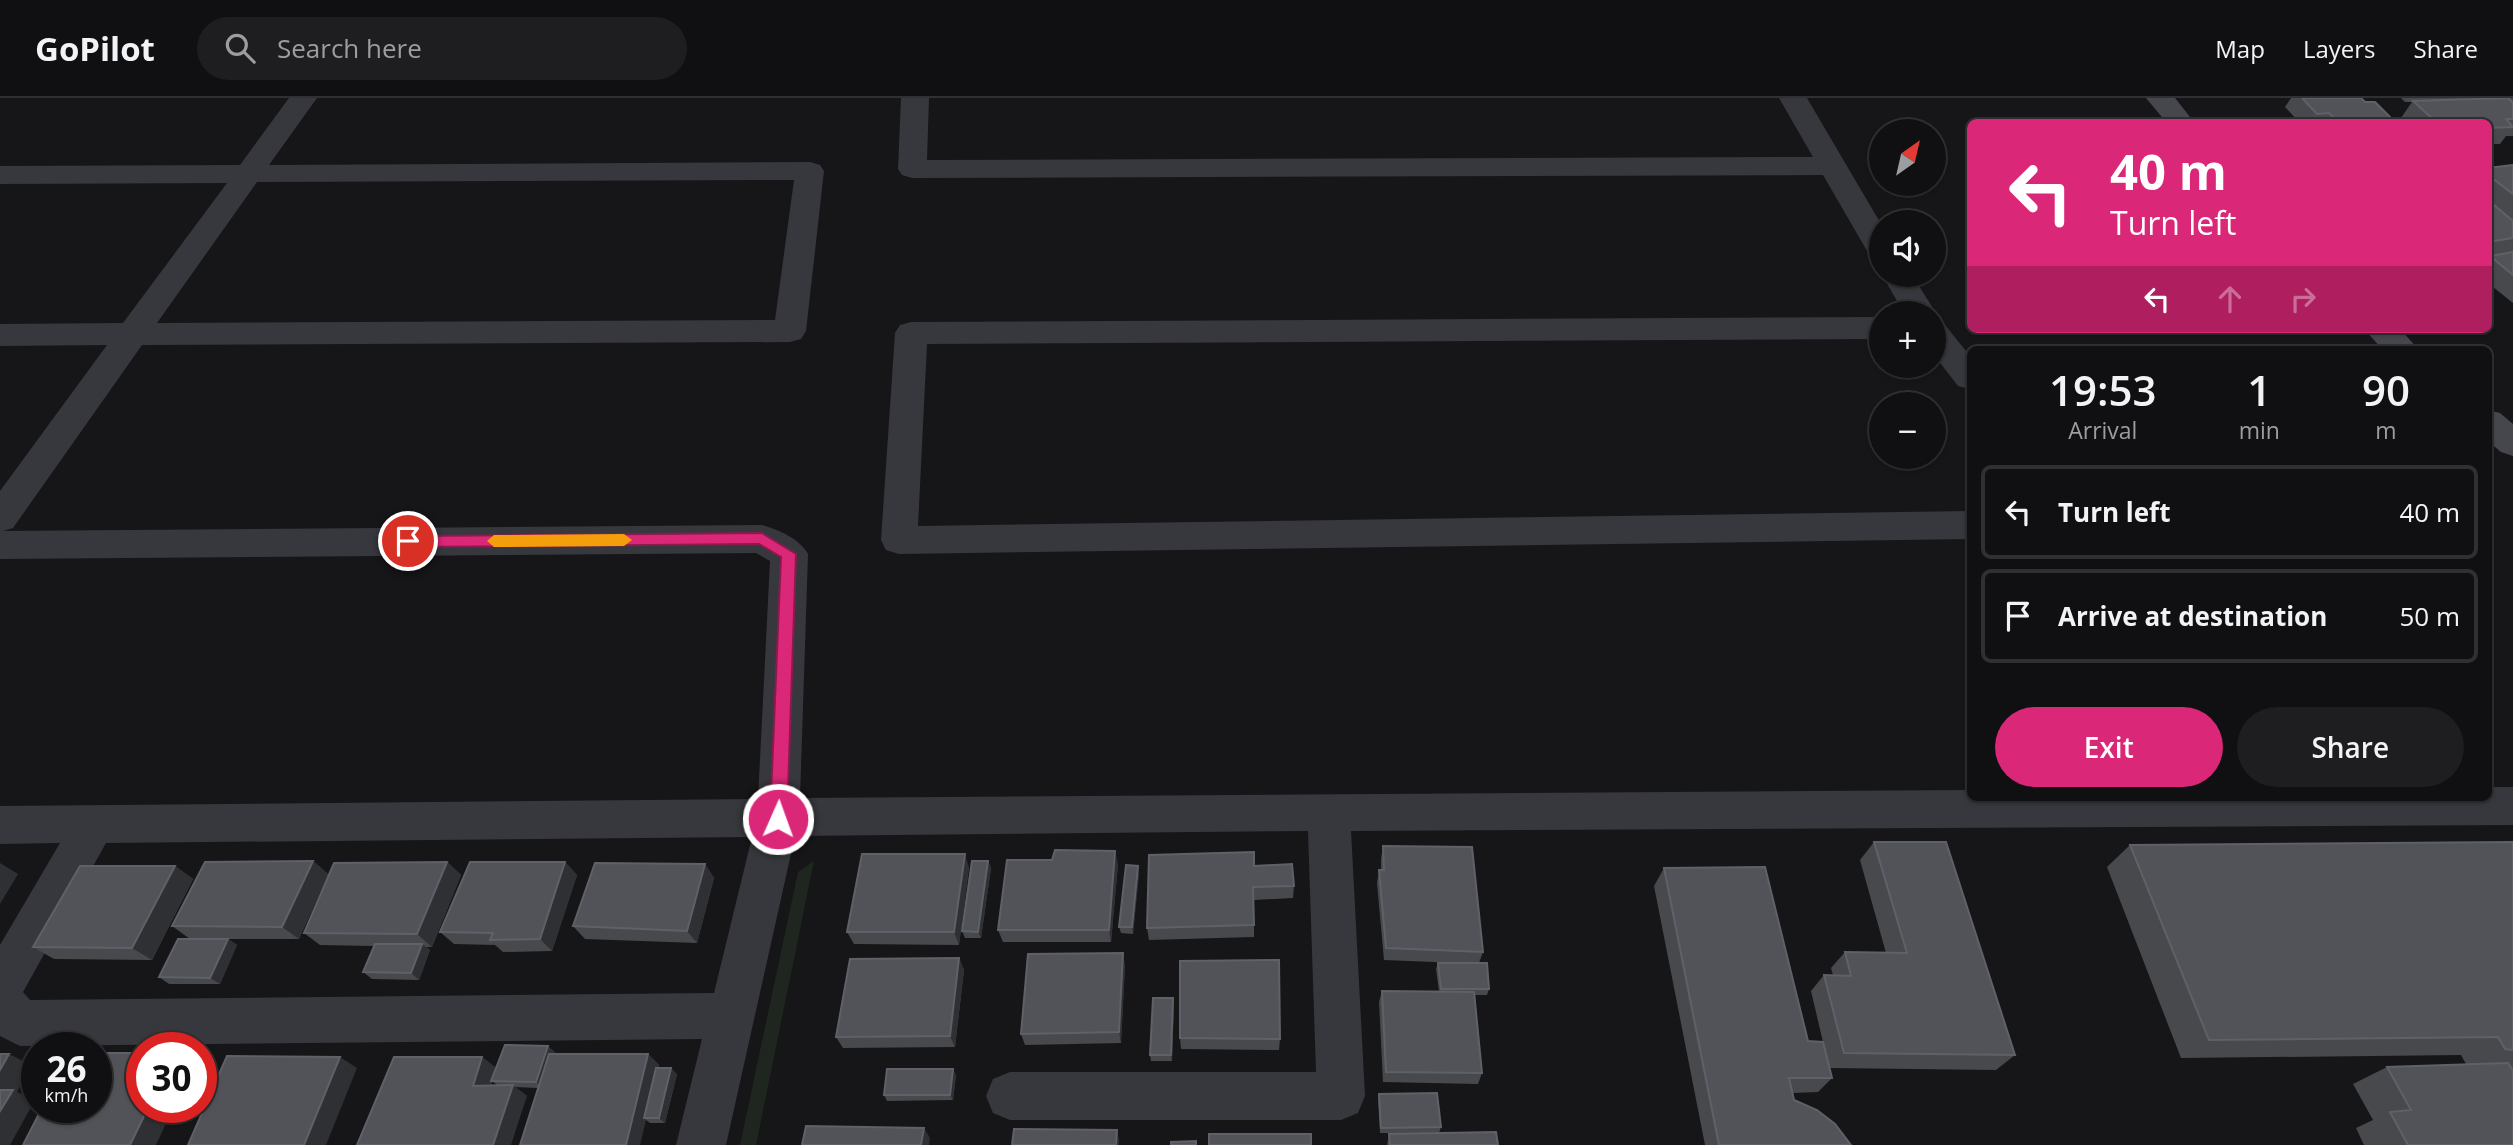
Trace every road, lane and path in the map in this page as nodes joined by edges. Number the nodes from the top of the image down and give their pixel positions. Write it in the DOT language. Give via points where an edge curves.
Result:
graph roads {
  1 [pos="303,98"];
  2 [pos="915,98"];
  3 [pos="1793,98"];
  4 [pos="2160,98"];
  5 [pos="2178,119"];
  6 [pos="1831,166"];
  7 [pos="249,172"];
  8 [pos="0,175"];
  9 [pos="1869,229"];
  10 [pos="1869,328"];
  11 [pos="2384,333"];
  12 [pos="133,334"];
  13 [pos="0,335"];
  14 [pos="2398,346"];
  15 [pos="1946,348"];
  16 [pos="1967,374"];
  17 [pos="2492,425"];
  18 [pos="2513,443"];
  19 [pos="0,519"];
  20 [pos="1967,525"];
  21 [pos="0,545"];
  22 [pos="2334,802"];
  23 [pos="2513,806"];
  24 [pos="1329,812"];
  25 [pos="778,819"];
  26 [pos="94,824"];
  27 [pos="0,825"];
  28 [pos="0,988"];
  29 [pos="0,1002"];
  30 [pos="732,1016"];
  31 [pos="1010,1096"];
  32 [pos="701,1145"];
  1 -- 7 [label="street"];
  2 -- 6 [label="street" via="912,169"];
  3 -- 6 [label="street"];
  4 -- 5 [label="street"];
  6 -- 9 [label="street"];
  7 -- 8 [label="street"];
  7 -- 12 [label="street"];
  7 -- 12 [label="street" via="810,170 790,331"];
  10 -- 20 [label="street" via="911,333 899,540"];
  11 -- 14 [label="street"];
  12 -- 13 [label="street"];
  12 -- 19 [label="street"];
  15 -- 16 [label="street"];
  17 -- 18 [label="street"];
  21 -- 25 [label="street" via="762,539 789,554"];
  22 -- 23 [label="street"];
  22 -- 24 [label="street"];
  24 -- 25 [label="street"];
  24 -- 31 [label="street" via="1341,1096"];
  25 -- 26 [label="street"];
  25 -- 30 [label="street"];
  26 -- 27 [label="street"];
  26 -- 28 [label="street"];
  29 -- 30 [label="street" via="20,1023"];
  30 -- 32 [label="street"];
}
